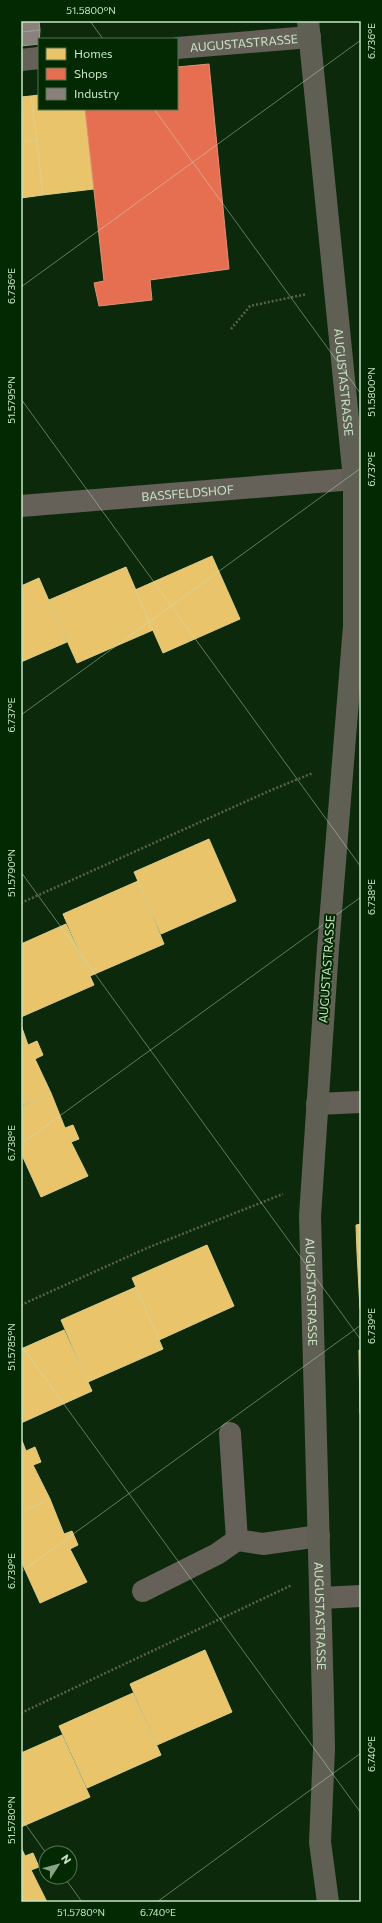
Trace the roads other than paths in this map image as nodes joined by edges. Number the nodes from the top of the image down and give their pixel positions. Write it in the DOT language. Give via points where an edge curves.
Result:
graph roads {
  1 [pos="309,29"];
  2 [pos="178,48"];
  3 [pos="38,58"];
  4 [pos="21,60"];
  5 [pos="354,479"];
  6 [pos="21,506"];
  7 [pos="361,1102"];
  8 [pos="317,1104"];
  9 [pos="230,1433"];
  10 [pos="319,1536"];
  11 [pos="237,1540"];
  12 [pos="143,1591"];
  13 [pos="361,1596"];
  14 [pos="321,1598"];
  15 [pos="328,1902"];
  1 -- 2 [label="street, AUGUSTASTRASSE"];
  1 -- 5 [label="main road, AUGUSTASTRASSE"];
  3 -- 4 [label="street"];
  5 -- 6 [label="street, BASSFELDSHOF"];
  5 -- 8 [label="main road, AUGUSTASTRASSE" via="354,626"];
  7 -- 8 [label="street"];
  8 -- 10 [label="main road, AUGUSTASTRASSE" via="310,1216"];
  9 -- 11 [label="street"];
  10 -- 11 [label="street" via="263,1544"];
  10 -- 14 [label="main road, AUGUSTASTRASSE"];
  11 -- 12 [label="street" via="217,1554"];
  13 -- 14 [label="street"];
  14 -- 15 [label="main road, AUGUSTASTRASSE" via="324,1749 320,1842"];
}
